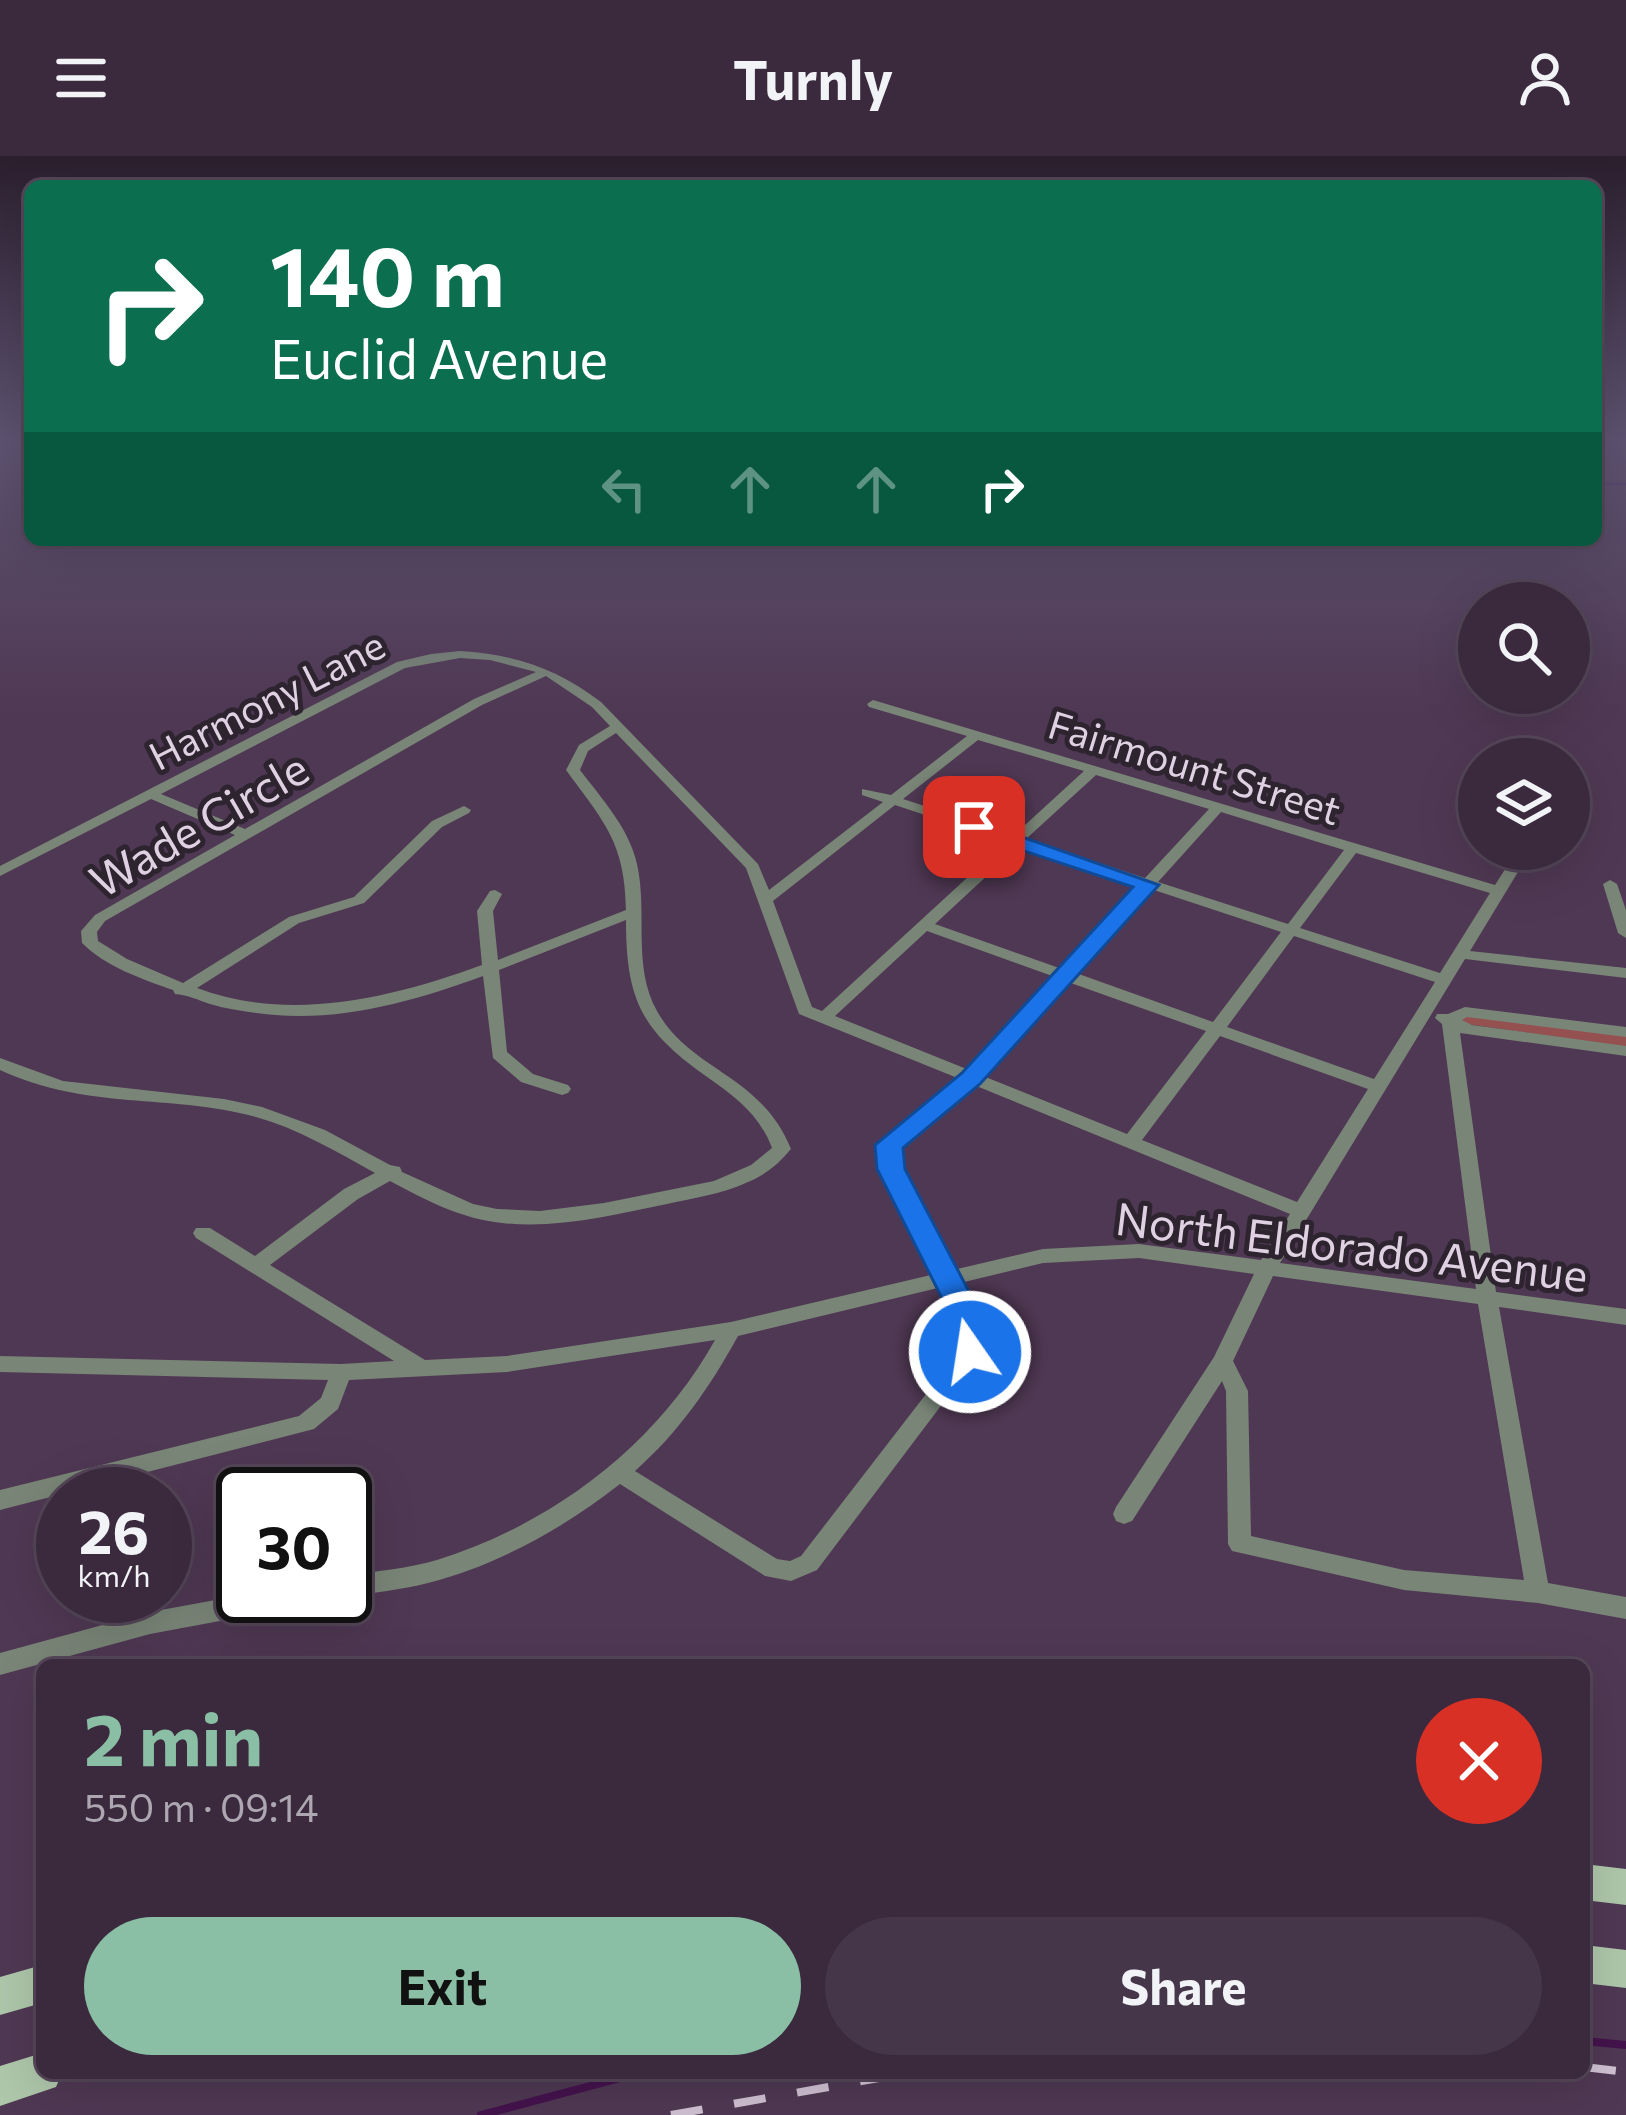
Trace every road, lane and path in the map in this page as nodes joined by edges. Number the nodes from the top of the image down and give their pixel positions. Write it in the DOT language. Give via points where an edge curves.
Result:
graph roads {
  1 [pos="544,673"];
  2 [pos="873,704"];
  3 [pos="618,727"];
  4 [pos="976,735"];
  5 [pos="1093,770"];
  6 [pos="867,792"];
  7 [pos="152,795"];
  8 [pos="893,801"];
  9 [pos="1217,808"];
  10 [pos="464,810"];
  11 [pos="246,835"];
  12 [pos="1015,841"];
  13 [pos="1353,848"];
  14 [pos="1512,870"];
  15 [pos="0,872"];
  16 [pos="1610,884"];
  17 [pos="1148,885"];
  18 [pos="1498,892"];
  19 [pos="495,894"];
  20 [pos="768,898"];
  21 [pos="631,913"];
  22 [pos="925,925"];
  23 [pos="1289,930"];
  24 [pos="1626,934"];
  25 [pos="1458,954"];
  26 [pos="494,964"];
  27 [pos="1626,973"];
  28 [pos="1065,974"];
  29 [pos="1441,980"];
  30 [pos="181,992"];
  31 [pos="1421,1015"];
  32 [pos="823,1019"];
  33 [pos="1450,1020"];
  34 [pos="1217,1028"];
  35 [pos="1626,1032"];
  36 [pos="1626,1051"];
  37 [pos="0,1063"];
  38 [pos="971,1078"];
  39 [pos="1378,1087"];
  40 [pos="562,1089"];
  41 [pos="1131,1142"];
  42 [pos="393,1171"];
  43 [pos="1303,1212"];
  44 [pos="203,1234"];
  45 [pos="256,1265"];
  46 [pos="1267,1267"];
  47 [pos="950,1280"];
  48 [pos="1487,1296"];
  49 [pos="1626,1317"];
  50 [pos="731,1330"];
  51 [pos="1223,1361"];
  52 [pos="0,1364"];
  53 [pos="422,1368"];
  54 [pos="341,1372"];
  55 [pos="622,1474"];
  56 [pos="0,1500"];
  57 [pos="1124,1514"];
  58 [pos="372,1582"];
  59 [pos="1538,1592"];
  60 [pos="1626,1608"];
  61 [pos="216,1611"];
  62 [pos="0,1664"];
  63 [pos="1590,1883"];
  64 [pos="1626,1887"];
  65 [pos="1590,1965"];
  66 [pos="1626,1969"];
  67 [pos="36,1986"];
  68 [pos="0,1996"];
  69 [pos="36,2075"];
  70 [pos="0,2086"];
  1 -- 3 [label="street, Harmony Lane" via="598,704"];
  1 -- 7 [label="street, Harmony Lane" via="488,653 424,658"];
  1 -- 11 [label="street, Wade Circle" via="478,702"];
  2 -- 4 [label="street, Fairmount Street"];
  3 -- 20 [label="street, Harmony Lane" via="723,832"];
  3 -- 21 [label="street" via="575,755 573,770 621,836 632,872"];
  4 -- 5 [label="street, Fairmount Street"];
  4 -- 8 [label="street"];
  5 -- 9 [label="street, Fairmount Street"];
  5 -- 12 [label="street"];
  6 -- 8 [label="street"];
  7 -- 11 [label="street"];
  7 -- 15 [label="street, Harmony Lane"];
  8 -- 12 [label="street"];
  8 -- 20 [label="street"];
  9 -- 13 [label="street, Fairmount Street"];
  9 -- 17 [label="street"];
  10 -- 30 [label="street" via="437,824 358,899 294,920"];
  11 -- 30 [label="street, Wade Circle" via="89,931 100,952"];
  12 -- 17 [label="street"];
  12 -- 22 [label="street"];
  13 -- 18 [label="street, Fairmount Street"];
  13 -- 23 [label="street"];
  14 -- 18 [label="street"];
  16 -- 24 [label="street"];
  17 -- 23 [label="street"];
  17 -- 28 [label="street"];
  18 -- 25 [label="street"];
  19 -- 26 [label="street" via="485,911"];
  20 -- 32 [label="street, Harmony Lane" via="800,1003"];
  21 -- 26 [label="street, Wade Circle"];
  21 -- 42 [label="street" via="649,1012 672,1042 776,1125 782,1149 762,1171 561,1217 466,1208"];
  22 -- 28 [label="street"];
  22 -- 32 [label="street"];
  23 -- 29 [label="street"];
  23 -- 34 [label="street"];
  25 -- 27 [label="street"];
  25 -- 29 [label="street"];
  26 -- 30 [label="street, Wade Circle" via="386,1004 328,1013 255,1010"];
  26 -- 40 [label="street" via="499,1054 527,1078"];
  28 -- 34 [label="street"];
  28 -- 38 [label="street"];
  29 -- 31 [label="street"];
  31 -- 33 [label="street"];
  31 -- 39 [label="street"];
  32 -- 38 [label="street"];
  33 -- 35 [label="street" via="1465,1012"];
  33 -- 36 [label="street" via="1468,1030"];
  33 -- 48 [label="street"];
  34 -- 39 [label="street"];
  34 -- 41 [label="street"];
  37 -- 42 [label="street" via="60,1089 217,1102 298,1121"];
  38 -- 41 [label="street"];
  38 -- 47 [label="street" via="889,1145 891,1169"];
  39 -- 43 [label="street"];
  41 -- 43 [label="street"];
  42 -- 45 [label="street"];
  43 -- 46 [label="street"];
  44 -- 45 [label="street"];
  45 -- 53 [label="street"];
  46 -- 47 [label="street, North Eldorado Avenue" via="1115,1252 1043,1256"];
  46 -- 48 [label="street, North Eldorado Avenue"];
  46 -- 51 [label="street"];
  47 -- 50 [label="street, North Eldorado Avenue"];
  47 -- 55 [label="street" via="973,1328 970,1352 808,1563 773,1569"];
  48 -- 49 [label="street, North Eldorado Avenue"];
  48 -- 59 [label="street"];
  50 -- 53 [label="street, North Eldorado Avenue" via="507,1364"];
  50 -- 55 [label="street" via="708,1377"];
  51 -- 57 [label="street"];
  51 -- 59 [label="street" via="1237,1391 1240,1544 1404,1580"];
  52 -- 54 [label="street, North Eldorado Avenue"];
  53 -- 54 [label="street, North Eldorado Avenue"];
  54 -- 56 [label="street" via="330,1403 306,1423"];
  55 -- 58 [label="street" via="535,1528 437,1570"];
  59 -- 60 [label="street"];
  61 -- 62 [label="street"];
  63 -- 64 [label="main road"];
  65 -- 66 [label="main road"];
  67 -- 68 [label="main road"];
  69 -- 70 [label="main road"];
}
